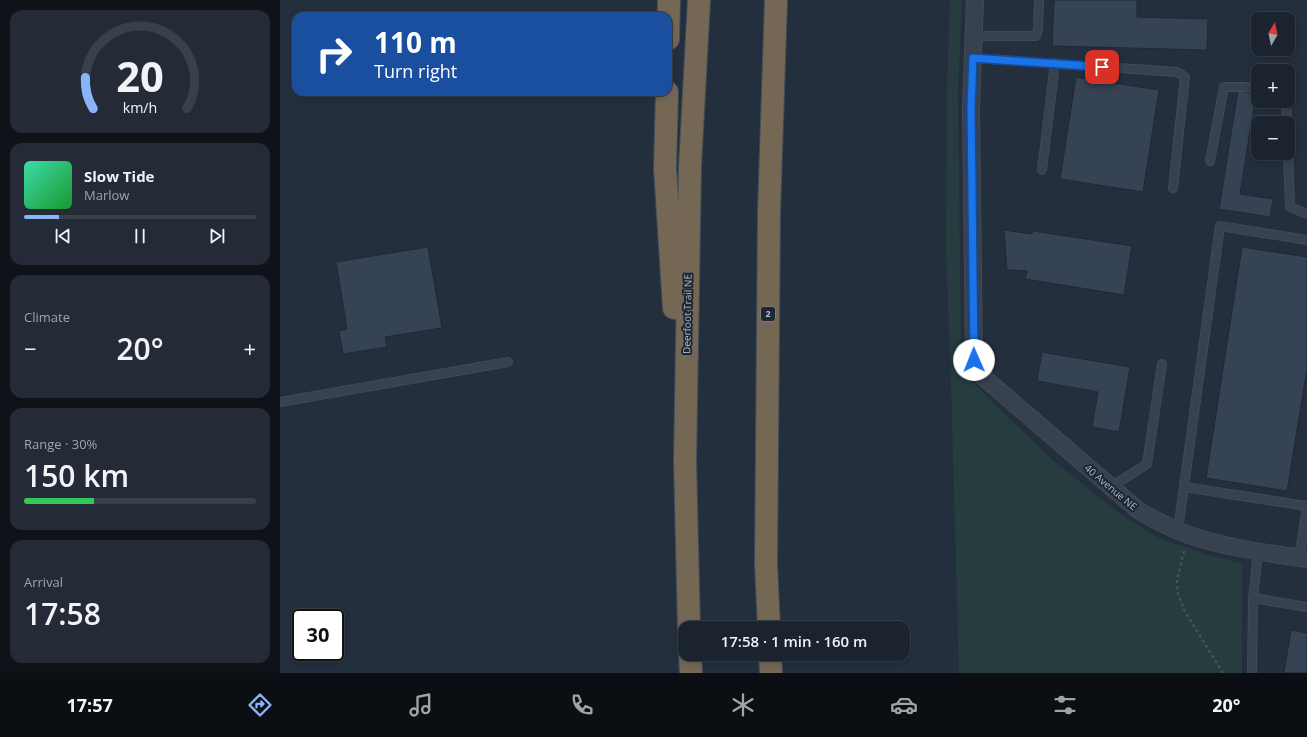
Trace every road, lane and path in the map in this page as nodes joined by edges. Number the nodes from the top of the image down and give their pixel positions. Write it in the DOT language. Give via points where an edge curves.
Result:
graph roads {
  1 [pos="669,0"];
  2 [pos="698,0"];
  3 [pos="776,0"];
  4 [pos="975,0"];
  5 [pos="1039,0"];
  6 [pos="669,12"];
  7 [pos="974,36"];
  8 [pos="973,58"];
  9 [pos="1055,63"];
  10 [pos="1251,87"];
  11 [pos="667,96"];
  12 [pos="1288,160"];
  13 [pos="1210,161"];
  14 [pos="1042,170"];
  15 [pos="1173,188"];
  16 [pos="1307,214"];
  17 [pos="1307,240"];
  18 [pos="508,362"];
  19 [pos="1162,364"];
  20 [pos="280,402"];
  21 [pos="685,461"];
  22 [pos="1111,487"];
  23 [pos="1184,487"];
  24 [pos="1307,506"];
  25 [pos="1184,533"];
  26 [pos="1258,551"];
  27 [pos="1303,558"];
  28 [pos="1253,598"];
  29 [pos="1307,607"];
  30 [pos="689,621"];
  31 [pos="769,621"];
  32 [pos="690,661"];
  33 [pos="770,661"];
  34 [pos="691,673"];
  35 [pos="771,673"];
  36 [pos="1223,673"];
  37 [pos="1252,673"];
  1 -- 6 [label="highway"];
  2 -- 21 [label="highway, Deerfoot Trail NE" via="690,166"];
  3 -- 31 [label="highway, 2" via="768,212 766,564"];
  4 -- 7 [label="street"];
  5 -- 7 [label="lane" via="1036,36"];
  7 -- 8 [label="street"];
  8 -- 9 [label="lane"];
  8 -- 22 [label="street, 40 Avenue NE" via="971,108 974,360 982,376"];
  9 -- 14 [label="lane"];
  9 -- 15 [label="lane" via="1177,72 1185,77"];
  10 -- 13 [label="lane" via="1224,87"];
  11 -- 21 [label="highway" via="665,168"];
  12 -- 16 [label="lane" via="1290,207"];
  17 -- 23 [label="lane" via="1220,226"];
  18 -- 20 [label="lane"];
  19 -- 22 [label="lane" via="1147,464"];
  21 -- 30 [label="highway, Deerfoot Trail NE"];
  22 -- 25 [label="street, 40 Avenue NE" via="1139,511"];
  23 -- 24 [label="lane"];
  23 -- 25 [label="lane"];
  24 -- 27 [label="lane"];
  25 -- 26 [label="street, 40 Avenue NE"];
  25 -- 36 [label="path" via="1177,580 1178,594 1184,610"];
  26 -- 27 [label="street, 40 Avenue NE"];
  26 -- 28 [label="lane"];
  28 -- 29 [label="lane"];
  28 -- 37 [label="lane"];
  32 -- 34 [label="highway"];
  33 -- 35 [label="highway"];
}
